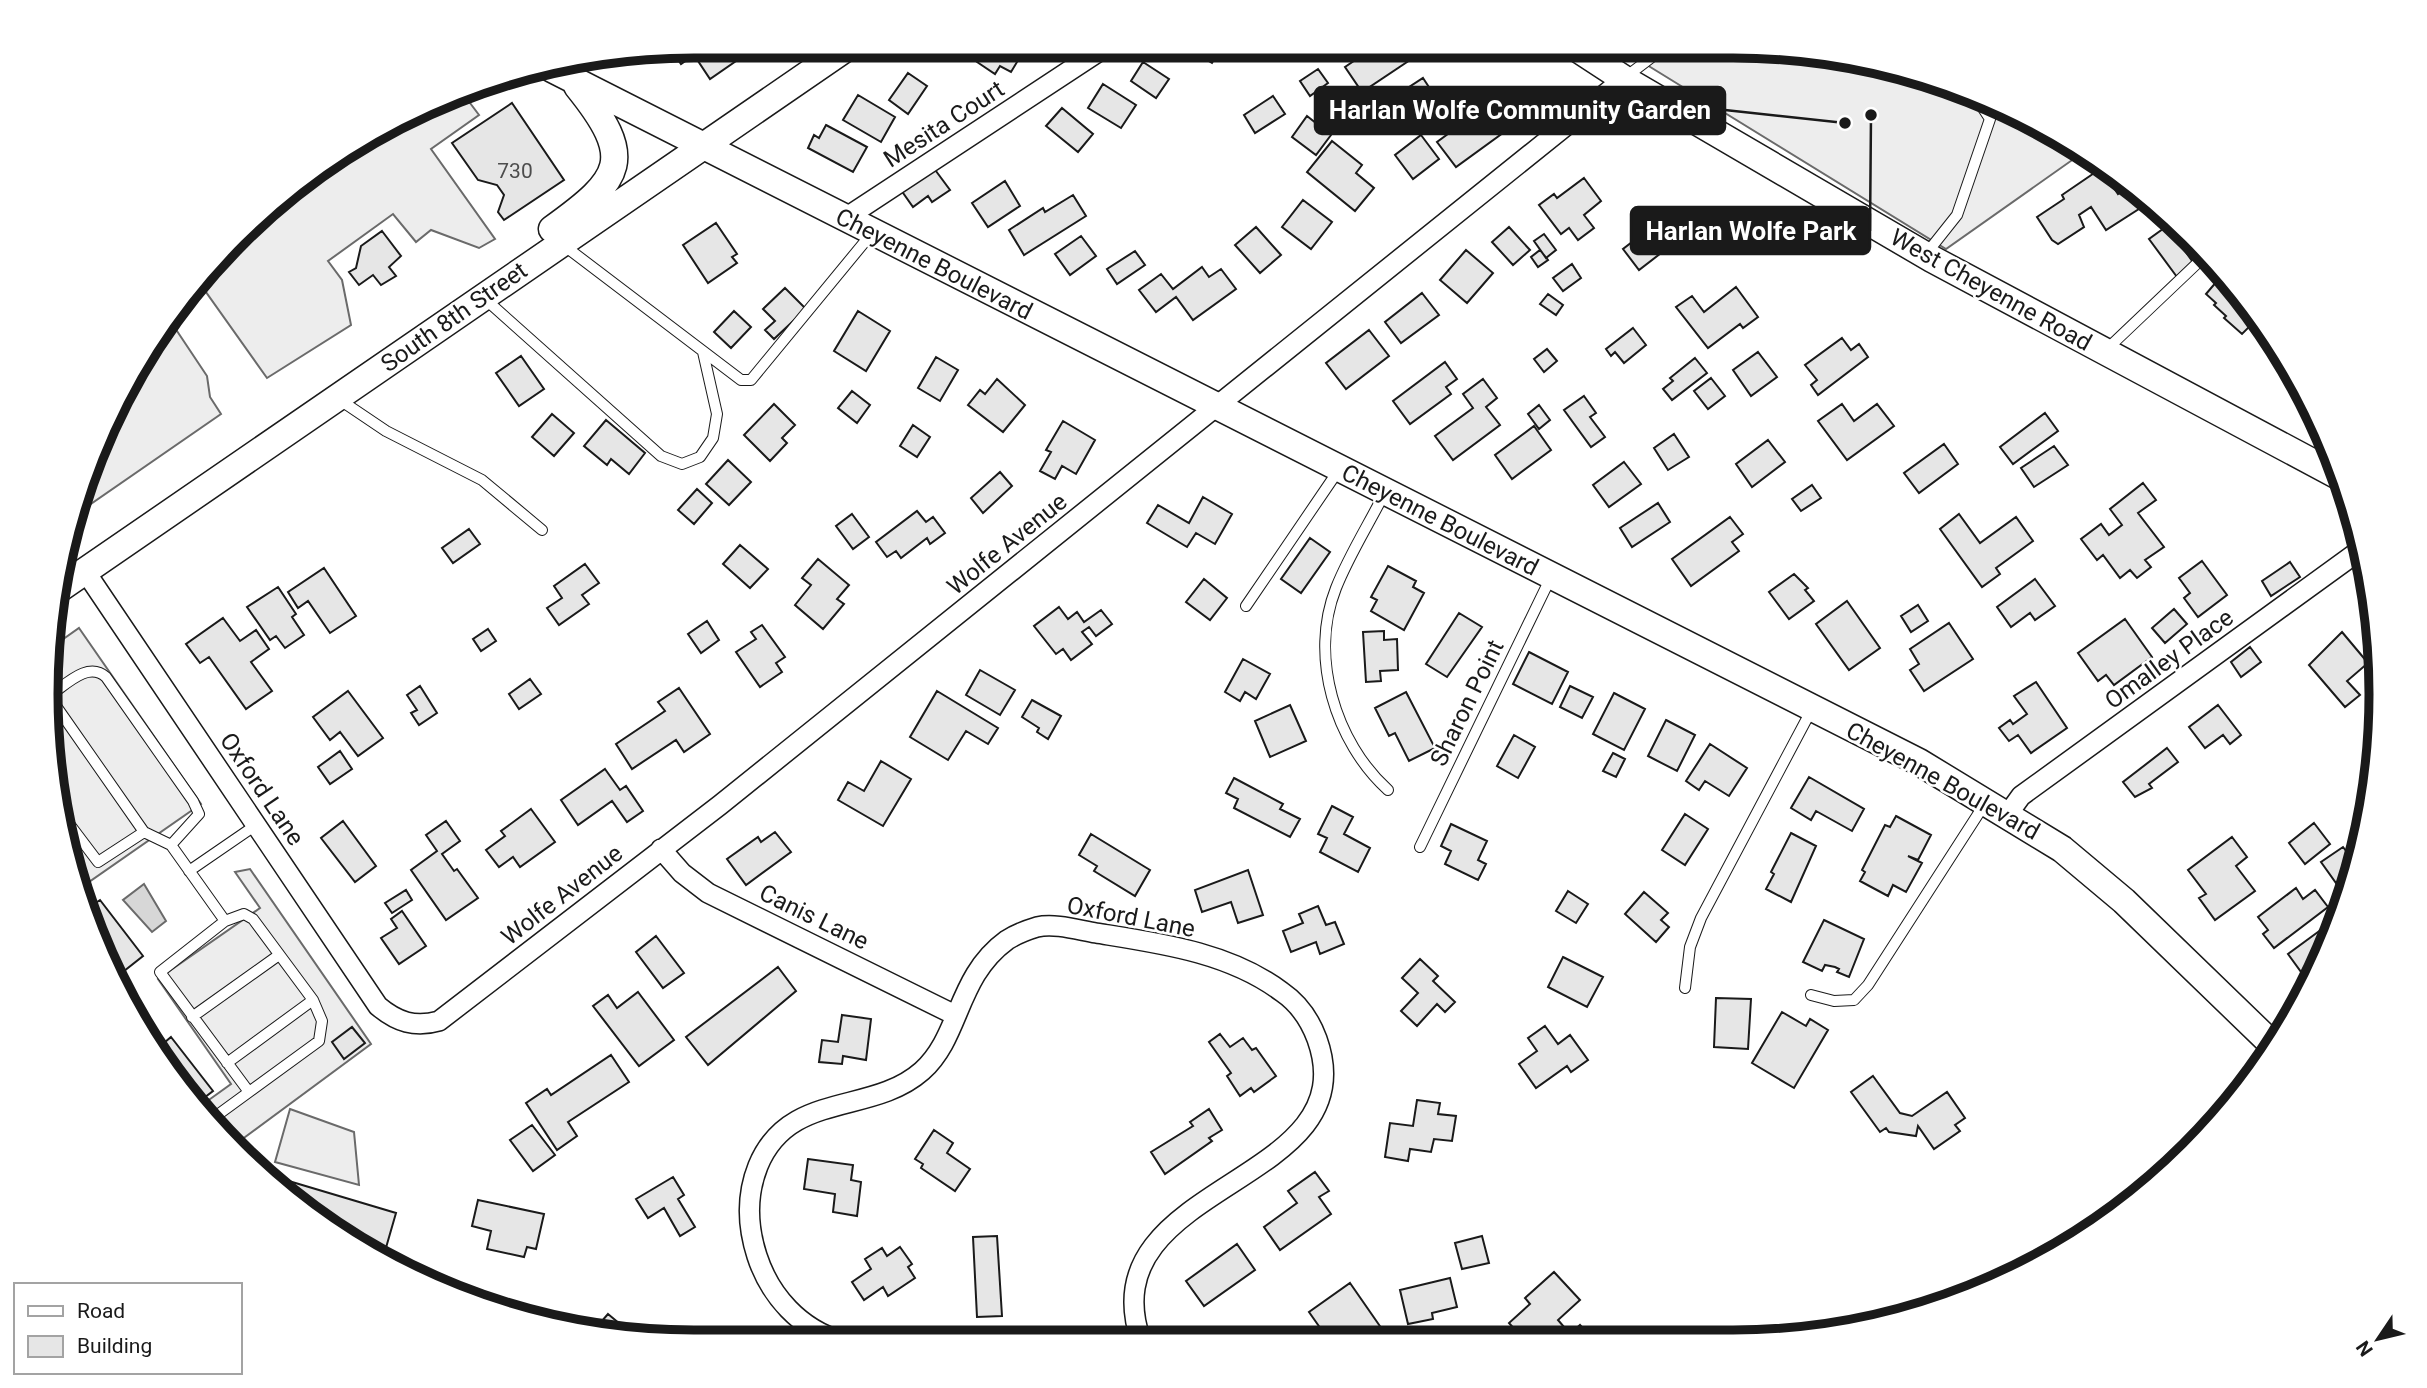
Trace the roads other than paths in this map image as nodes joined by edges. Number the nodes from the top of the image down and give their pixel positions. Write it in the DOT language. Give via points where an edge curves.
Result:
graph roads {
  1 [pos="831,58"];
  2 [pos="1089,58"];
  3 [pos="1592,58"];
  4 [pos="1651,58"];
  5 [pos="562,74"];
  6 [pos="1623,79"];
  7 [pos="1984,109"];
  8 [pos="703,146"];
  9 [pos="844,219"];
  10 [pos="872,233"];
  11 [pos="562,243"];
  12 [pos="1925,254"];
  13 [pos="2199,261"];
  14 [pos="524,269"];
  15 [pos="483,297"];
  16 [pos="704,352"];
  17 [pos="2105,352"];
  18 [pos="337,398"];
  19 [pos="1217,405"];
  20 [pos="1340,468"];
  21 [pos="2328,471"];
  22 [pos="1385,492"];
  23 [pos="542,530"];
  24 [pos="2354,555"];
  25 [pos="85,571"];
  26 [pos="1551,577"];
  27 [pos="68,583"];
  28 [pos="1246,606"];
  29 [pos="58,690"];
  30 [pos="1813,709"];
  31 [pos="58,712"];
  32 [pos="1388,790"];
  33 [pos="1997,808"];
  34 [pos="256,825"];
  35 [pos="73,830"];
  36 [pos="144,832"];
  37 [pos="171,845"];
  38 [pos="1420,847"];
  39 [pos="661,849"];
  40 [pos="189,871"];
  41 [pos="225,921"];
  42 [pos="279,955"];
  43 [pos="1685,988"];
  44 [pos="1811,995"];
  45 [pos="313,1000"];
  46 [pos="955,1014"];
  47 [pos="192,1017"];
  48 [pos="408,1023"];
  49 [pos="2267,1039"];
  50 [pos="227,1063"];
  51 [pos="249,1092"];
  52 [pos="217,1115"];
  53 [pos="814,1330"];
  54 [pos="1137,1330"];
  1 -- 8 [label="main road, South 8th Street"];
  2 -- 9 [label="street, Mesita Court"];
  3 -- 6 [label="main road, West Cheyenne Road"];
  4 -- 6 [label="lane"];
  5 -- 8 [label="main road, Cheyenne Boulevard"];
  5 -- 14 [label="main road" via="599,113 615,146 612,175 584,206 536,240"];
  6 -- 12 [label="main road, West Cheyenne Road"];
  6 -- 19 [label="street, Wolfe Avenue"];
  7 -- 12 [label="lane" via="1990,119 1957,215"];
  8 -- 9 [label="main road, Cheyenne Boulevard"];
  8 -- 11 [label="main road, South 8th Street"];
  9 -- 10 [label="main road, Cheyenne Boulevard"];
  10 -- 16 [label="lane" via="751,380 741,380"];
  10 -- 19 [label="main road, Cheyenne Boulevard"];
  11 -- 14 [label="main road, South 8th Street"];
  11 -- 16 [label="lane"];
  12 -- 17 [label="main road, West Cheyenne Road"];
  13 -- 17 [label="lane"];
  14 -- 15 [label="main road, South 8th Street"];
  15 -- 16 [label="lane" via="661,456 682,464 700,457 713,438 717,414"];
  15 -- 18 [label="main road, South 8th Street"];
  17 -- 21 [label="main road, West Cheyenne Road"];
  18 -- 23 [label="lane" via="386,431 482,480"];
  18 -- 25 [label="main road, South 8th Street"];
  19 -- 20 [label="main road, Cheyenne Boulevard"];
  19 -- 39 [label="street, Wolfe Avenue"];
  20 -- 22 [label="main road, Cheyenne Boulevard"];
  20 -- 28 [label="lane"];
  22 -- 26 [label="main road, Cheyenne Boulevard"];
  22 -- 32 [label="lane" via="1336,589 1326,650 1328,681 1345,731 1374,777"];
  24 -- 33 [label="street, Omalley Place" via="2021,796"];
  25 -- 27 [label="main road, South 8th Street"];
  25 -- 34 [label="street, Oxford Lane"];
  26 -- 30 [label="main road, Cheyenne Boulevard"];
  26 -- 38 [label="lane, Sharon Point"];
  29 -- 37 [label="lane" via="87,670 106,677 199,814"];
  30 -- 33 [label="main road, Cheyenne Boulevard" via="1919,762"];
  30 -- 43 [label="lane" via="1701,918 1690,947"];
  31 -- 36 [label="lane"];
  33 -- 44 [label="lane" via="1854,1000"];
  33 -- 49 [label="main road, Cheyenne Boulevard" via="2062,849 2124,901"];
  34 -- 40 [label="lane"];
  34 -- 48 [label="street, Oxford Lane" via="378,1006"];
  35 -- 36 [label="lane" via="97,862"];
  36 -- 37 [label="lane"];
  37 -- 40 [label="lane"];
  39 -- 46 [label="street, Canis Lane" via="682,873 708,892"];
  39 -- 48 [label="street, Wolfe Avenue" via="439,1021"];
  40 -- 41 [label="lane"];
  41 -- 42 [label="lane" via="244,914 253,919"];
  41 -- 47 [label="lane" via="160,972"];
  42 -- 45 [label="lane"];
  42 -- 47 [label="lane"];
  45 -- 50 [label="lane"];
  45 -- 51 [label="lane" via="322,1021 318,1041"];
  46 -- 53 [label="street, Oxford Lane" via="923,1070 885,1090 797,1120 764,1152 752,1182 748,1215 764,1275 779,1298"];
  46 -- 54 [label="street, Oxford Lane" via="976,968 992,951 1039,927 1179,947 1254,975 1283,992 1305,1013 1322,1059 1323,1083 1307,1124 1285,1147 1172,1224 1151,1246 1133,1297"];
  47 -- 50 [label="lane"];
  50 -- 51 [label="lane"];
  51 -- 52 [label="lane"];
}
